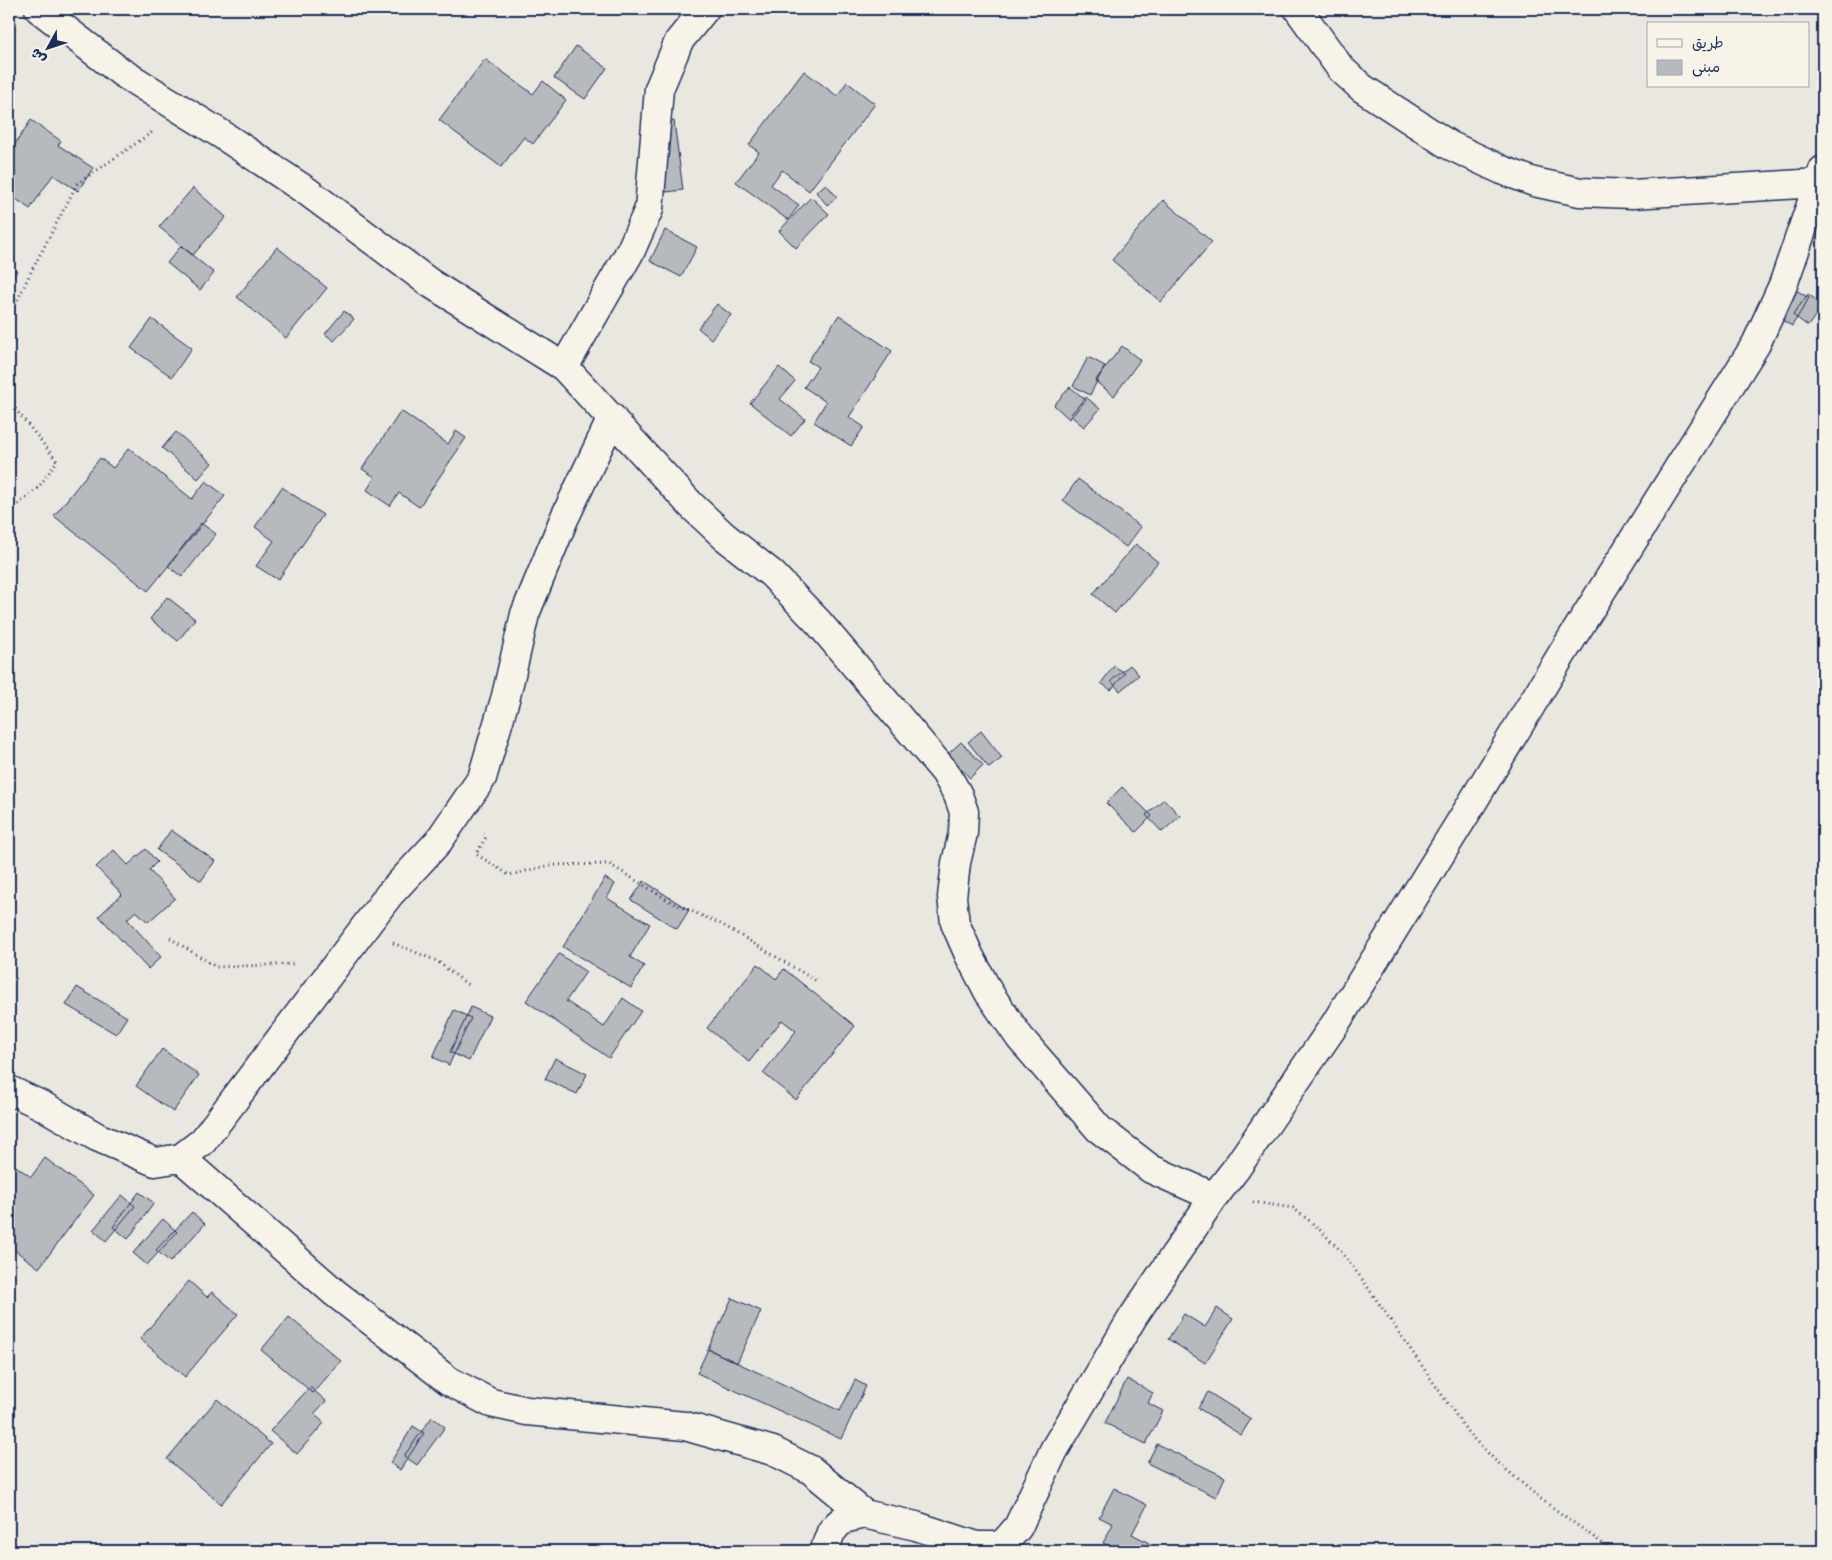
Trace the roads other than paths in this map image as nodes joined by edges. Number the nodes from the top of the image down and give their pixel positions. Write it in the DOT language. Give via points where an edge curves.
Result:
graph roads {
  1 [pos="39,9"];
  2 [pos="706,9"];
  3 [pos="1298,9"];
  4 [pos="1821,177"];
  5 [pos="564,367"];
  6 [pos="612,418"];
  7 [pos="9,1090"];
  8 [pos="181,1158"];
  9 [pos="1214,1197"];
  10 [pos="864,1514"];
  11 [pos="824,1551"];
  1 -- 5 [label="street" via="120,72 221,134 308,192 430,283"];
  2 -- 5 [label="street" via="679,41 659,89 649,209 631,250"];
  3 -- 4 [label="street" via="1341,70 1362,88 1449,145 1534,182 1580,192 1632,194"];
  4 -- 9 [label="street" via="1783,285 1756,344 1335,1024"];
  5 -- 6 [label="street"];
  6 -- 8 [label="street" via="564,519 525,614 482,778 438,842 389,895 219,1122 203,1141"];
  6 -- 9 [label="street" via="691,505 772,574 819,623 945,772 964,812 952,897 955,923 990,994 1020,1038 1099,1129 1151,1170"];
  7 -- 8 [label="street" via="97,1137 154,1162"];
  8 -- 10 [label="street" via="335,1293 449,1381 491,1403 527,1411 685,1426 773,1451 811,1470"];
  9 -- 10 [label="street" via="1133,1317 1054,1450 1018,1527 1005,1542 997,1546 977,1546 916,1526"];
  10 -- 11 [label="street" via="844,1519 838,1524"];
}
